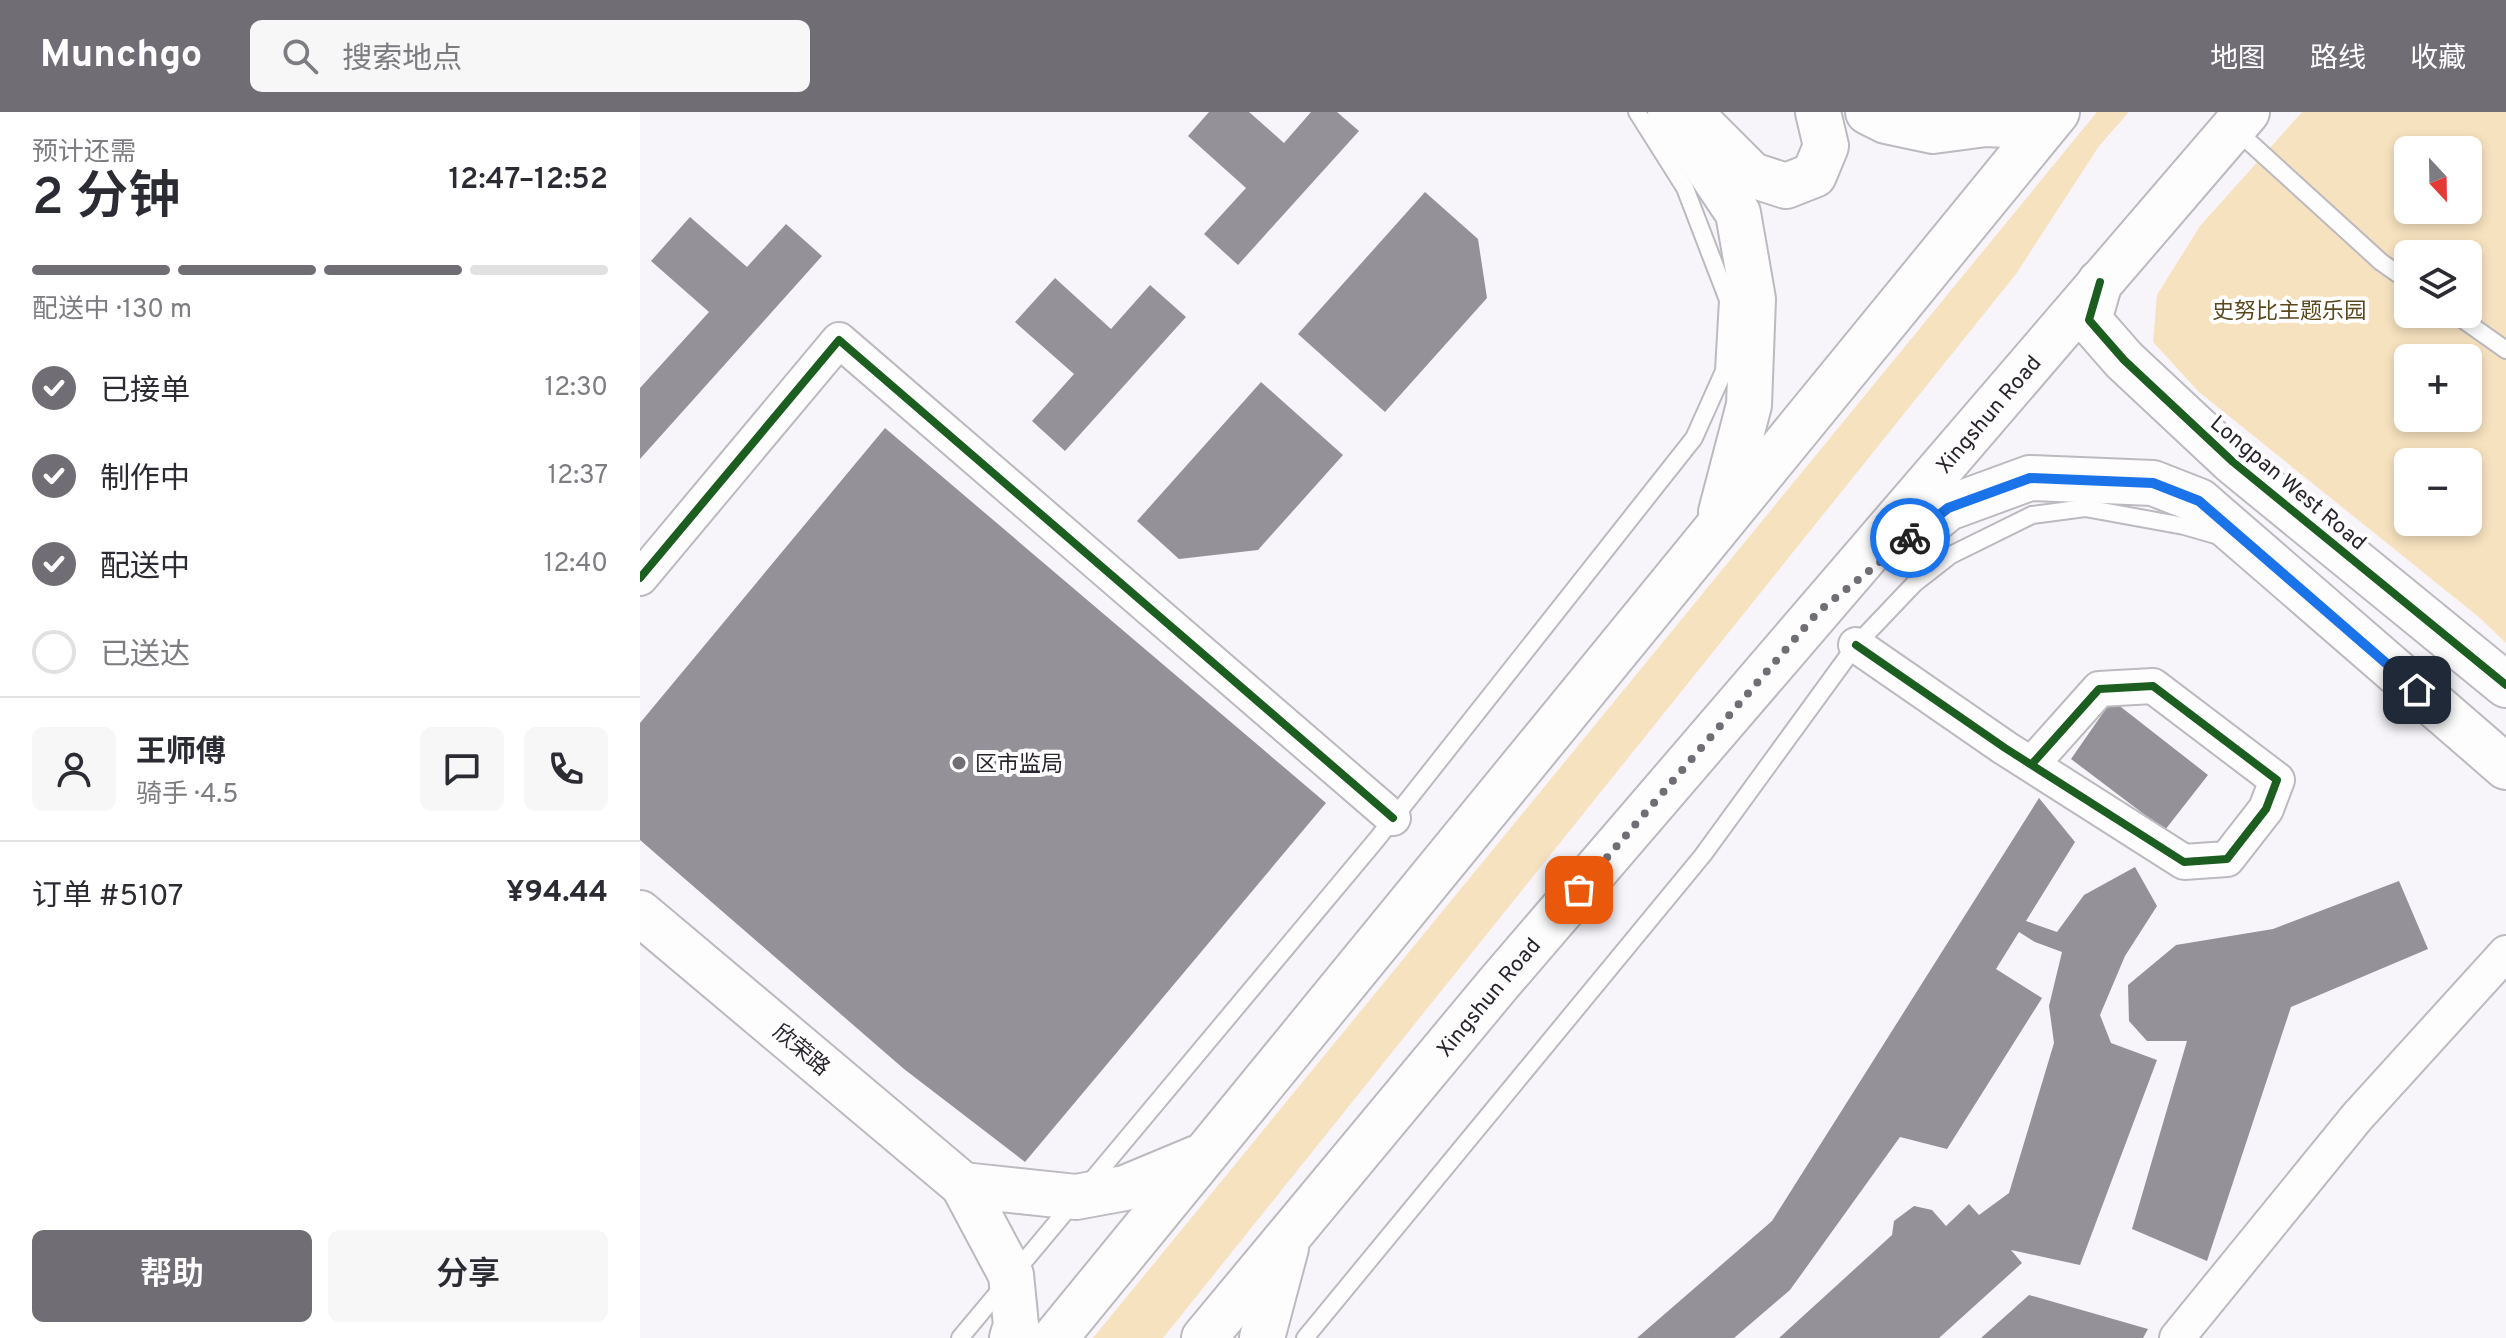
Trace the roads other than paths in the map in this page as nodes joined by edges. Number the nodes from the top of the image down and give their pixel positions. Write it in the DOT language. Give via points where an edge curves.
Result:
graph roads {
  1 [pos="1637,112"];
  2 [pos="1670,112"];
  3 [pos="1687,112"];
  4 [pos="1818,112"];
  5 [pos="1868,112"];
  6 [pos="2051,119"];
  7 [pos="2240,120"];
  8 [pos="2394,271"];
  9 [pos="2100,282"];
  10 [pos="2475,328"];
  11 [pos="2506,350"];
  12 [pos="2233,462"];
  13 [pos="2199,501"];
  14 [pos="1717,527"];
  15 [pos="2251,546"];
  16 [pos="640,578"];
  17 [pos="1818,612"];
  18 [pos="1856,645"];
  19 [pos="2506,685"];
  20 [pos="2032,764"];
  21 [pos="2506,767"];
  22 [pos="1393,818"];
  23 [pos="640,913"];
  24 [pos="2506,953"];
  25 [pos="1202,1156"];
  26 [pos="963,1185"];
  27 [pos="1076,1197"];
  28 [pos="1289,1236"];
  29 [pos="1011,1275"];
  30 [pos="960,1338"];
  31 [pos="1012,1338"];
  32 [pos="1055,1338"];
  33 [pos="1204,1338"];
  34 [pos="1262,1338"];
  35 [pos="1305,1338"];
  36 [pos="2177,1338"];
  1 -- 22 [label="lane" via="1685,188 1728,300 1724,371 1694,438"];
  2 -- 14 [label="main road" via="1738,213 1753,299 1749,405"];
  3 -- 4 [label="main road" via="1752,175 1786,186 1814,175 1826,146"];
  5 -- 6 [label="main road" via="1933,131"];
  6 -- 14 [label="main road"];
  7 -- 8 [label="lane"];
  7 -- 9 [label="main road, Xingshun Road"];
  9 -- 12 [label="main road, Longpan West Road" via="2089,320"];
  9 -- 17 [label="main road, Xingshun Road"];
  10 -- 11 [label="lane"];
  12 -- 13 [label="main road" via="2187,447 2169,468"];
  12 -- 19 [label="main road, Longpan West Road"];
  13 -- 15 [label="main road"];
  13 -- 17 [label="main road" via="2153,483 2030,478 1948,508"];
  14 -- 25 [label="main road"];
  15 -- 18 [label="lane" via="2184,526 2085,508 2032,515 1951,555 1914,584"];
  15 -- 21 [label="main road"];
  16 -- 22 [label="street" via="839,340"];
  17 -- 28 [label="main road, Xingshun Road"];
  18 -- 20 [label="street"];
  18 -- 35 [label="lane" via="1703,855"];
  20 -- 20 [label="street" via="2184,862 2227,859 2266,809 2277,780 2153,686 2099,689"];
  22 -- 27 [label="lane"];
  23 -- 26 [label="main road, 欣荣路"];
  24 -- 36 [label="street" via="2357,1117"];
  25 -- 27 [label="main road" via="1125,1188"];
  25 -- 32 [label="main road"];
  26 -- 27 [label="main road"];
  26 -- 29 [label="main road"];
  27 -- 29 [label="lane"];
  28 -- 33 [label="main road, Xingshun Road"];
  28 -- 34 [label="main road"];
  29 -- 30 [label="lane"];
  29 -- 31 [label="main road" via="1016,1325"];
}
